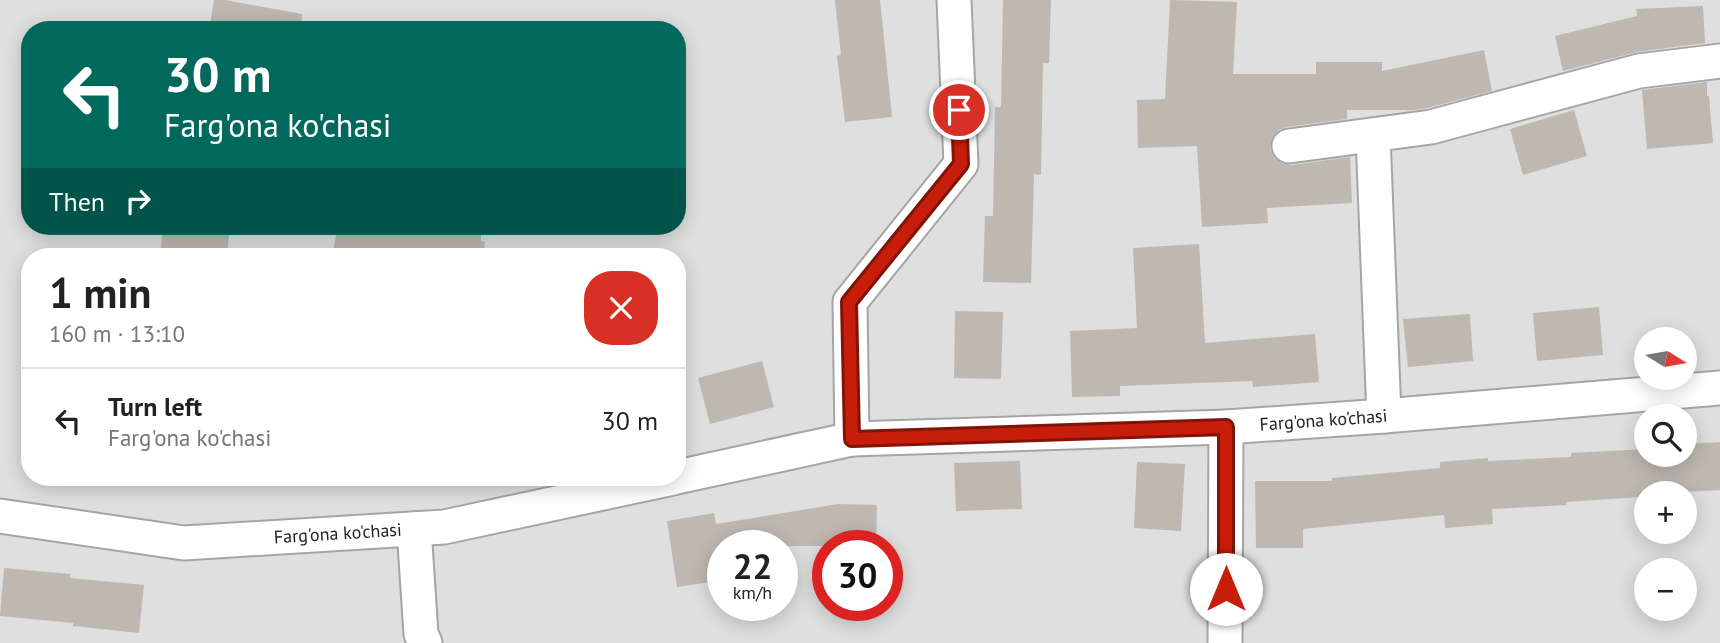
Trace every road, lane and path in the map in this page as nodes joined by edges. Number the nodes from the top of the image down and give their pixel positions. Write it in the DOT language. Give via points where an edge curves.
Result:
graph roads {
  1 [pos="954,0"];
  2 [pos="1720,61"];
  3 [pos="1373,135"];
  4 [pos="1289,146"];
  5 [pos="1720,388"];
  6 [pos="1384,416"];
  7 [pos="1226,427"];
  8 [pos="852,439"];
  9 [pos="686,475"];
  10 [pos="633,486"];
  11 [pos="0,516"];
  12 [pos="414,529"];
  13 [pos="425,643"];
  14 [pos="1226,643"];
  1 -- 8 [label="street" via="961,164 849,302"];
  2 -- 3 [label="street" via="1639,71 1430,127"];
  3 -- 4 [label="street"];
  3 -- 6 [label="street"];
  5 -- 6 [label="street, Farg'ona ko'chasi"];
  6 -- 7 [label="street, Farg'ona ko'chasi"];
  7 -- 8 [label="street, Farg'ona ko'chasi"];
  7 -- 14 [label="street"];
  8 -- 9 [label="street, Farg'ona ko'chasi"];
  10 -- 12 [label="street, Farg'ona ko'chasi" via="444,527"];
  11 -- 12 [label="street, Farg'ona ko'chasi" via="184,543"];
  12 -- 13 [label="street"];
}
